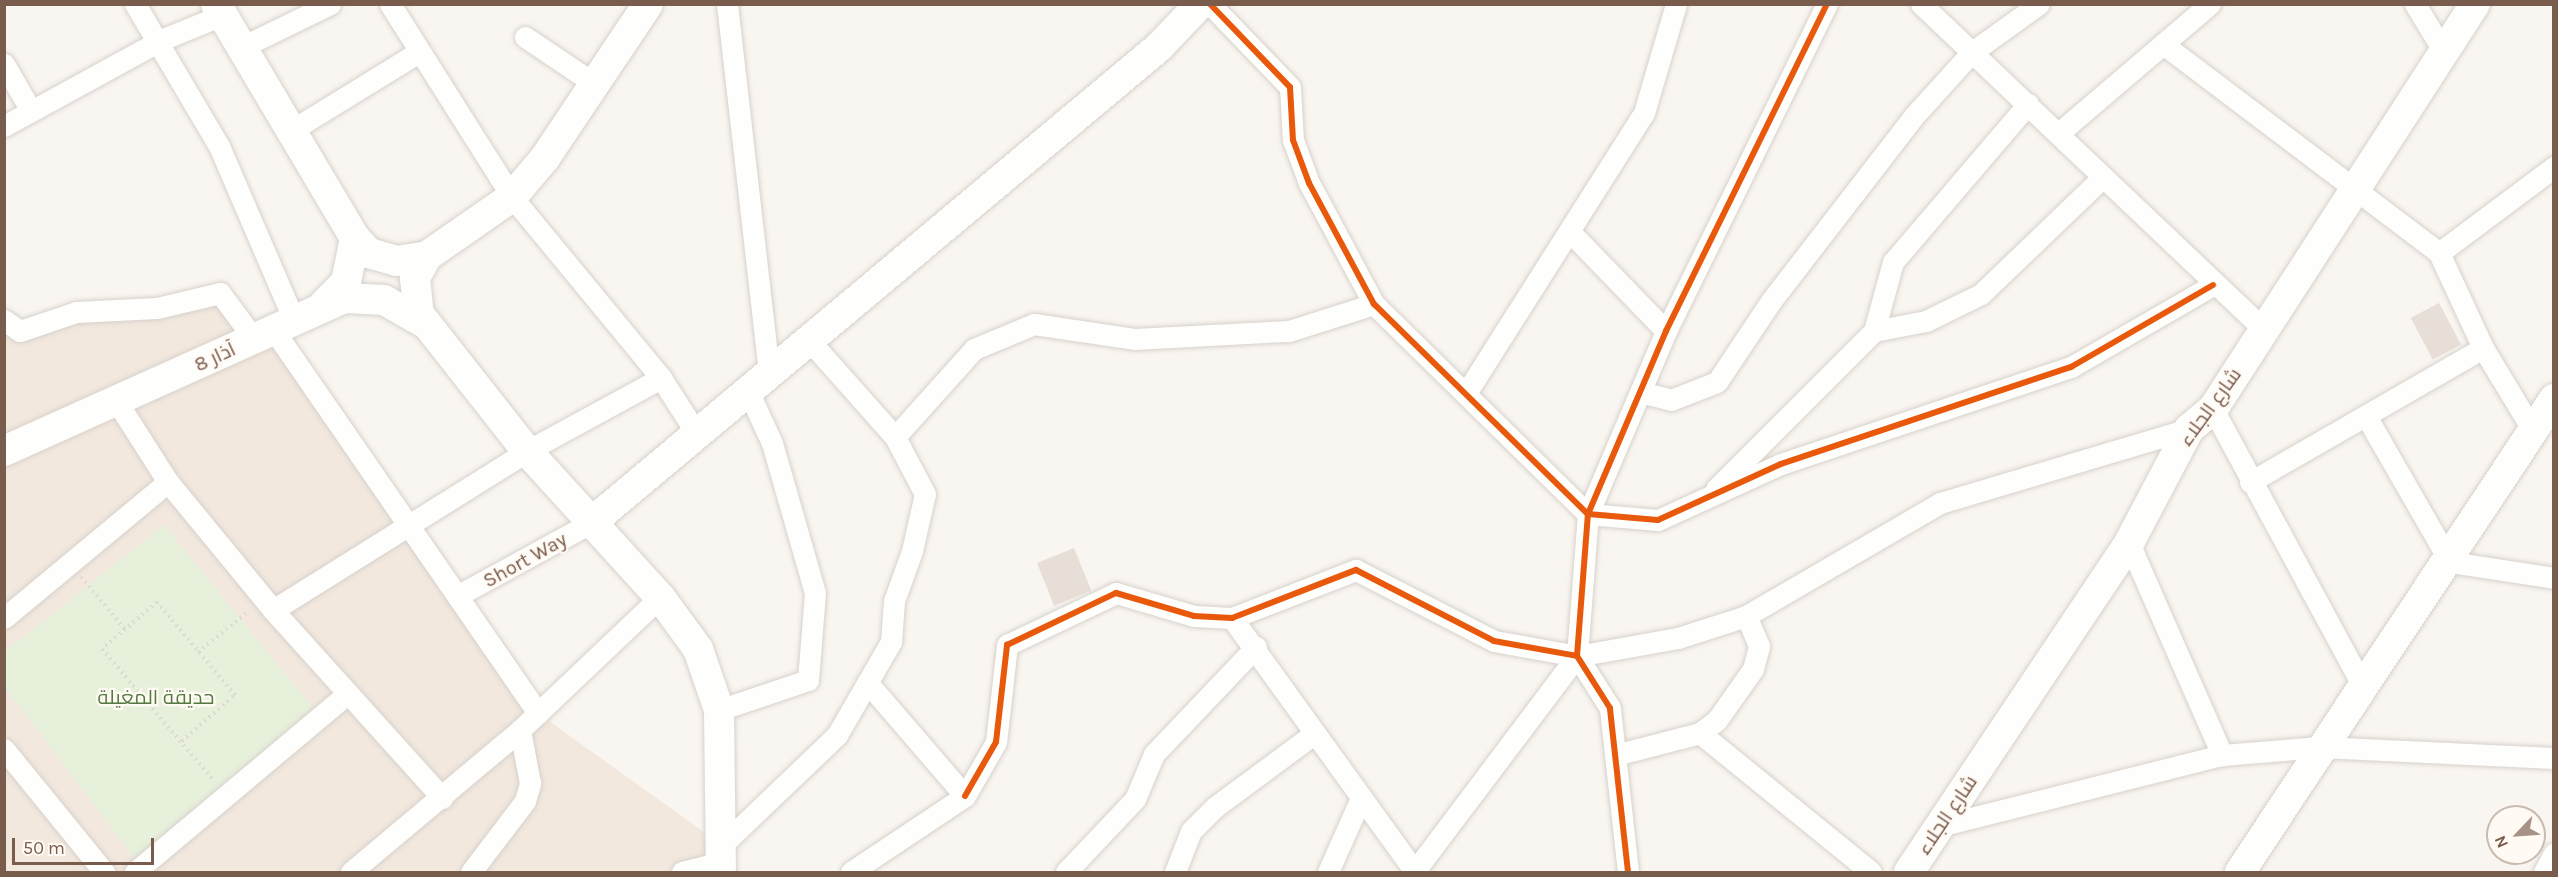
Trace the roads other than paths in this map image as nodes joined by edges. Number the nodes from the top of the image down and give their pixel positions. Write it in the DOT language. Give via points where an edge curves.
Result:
graph roads {
  1 [pos="135,4"];
  2 [pos="330,4"];
  3 [pos="390,4"];
  4 [pos="648,4"];
  5 [pos="727,4"];
  6 [pos="1200,4"];
  7 [pos="1210,4"];
  8 [pos="1676,4"];
  9 [pos="1827,4"];
  10 [pos="1921,4"];
  11 [pos="2039,4"];
  12 [pos="2210,4"];
  13 [pos="2415,4"];
  14 [pos="2475,4"];
  15 [pos="219,10"];
  16 [pos="525,37"];
  17 [pos="161,40"];
  18 [pos="2163,44"];
  19 [pos="242,47"];
  20 [pos="1972,52"];
  21 [pos="2444,52"];
  22 [pos="417,53"];
  23 [pos="4,64"];
  24 [pos="594,84"];
  25 [pos="2028,104"];
  26 [pos="30,109"];
  27 [pos="4,126"];
  28 [pos="292,130"];
  29 [pos="2060,132"];
  30 [pos="2553,167"];
  31 [pos="2102,178"];
  32 [pos="2352,189"];
  33 [pos="512,197"];
  34 [pos="1572,234"];
  35 [pos="355,238"];
  36 [pos="2439,253"];
  37 [pos="427,256"];
  38 [pos="2213,285"];
  39 [pos="325,303"];
  40 [pos="1374,304"];
  41 [pos="4,320"];
  42 [pos="426,324"];
  43 [pos="2264,329"];
  44 [pos="273,330"];
  45 [pos="1666,331"];
  46 [pos="1874,332"];
  47 [pos="809,340"];
  48 [pos="2483,348"];
  49 [pos="661,378"];
  50 [pos="759,382"];
  51 [pos="1468,390"];
  52 [pos="1640,392"];
  53 [pos="2553,399"];
  54 [pos="117,402"];
  55 [pos="2214,409"];
  56 [pos="2366,416"];
  57 [pos="2189,429"];
  58 [pos="2532,429"];
  59 [pos="697,434"];
  60 [pos="895,437"];
  61 [pos="4,451"];
  62 [pos="527,451"];
  63 [pos="168,482"];
  64 [pos="2250,482"];
  65 [pos="1702,502"];
  66 [pos="1588,514"];
  67 [pos="592,522"];
  68 [pos="409,525"];
  69 [pos="2129,543"];
  70 [pos="2450,561"];
  71 [pos="2553,578"];
  72 [pos="457,596"];
  73 [pos="660,597"];
  74 [pos="268,605"];
  75 [pos="1746,616"];
  76 [pos="4,618"];
  77 [pos="1232,618"];
  78 [pos="1257,647"];
  79 [pos="1577,656"];
  80 [pos="867,682"];
  81 [pos="2362,684"];
  82 [pos="348,693"];
  83 [pos="719,710"];
  84 [pos="538,713"];
  85 [pos="520,730"];
  86 [pos="1315,733"];
  87 [pos="1700,733"];
  88 [pos="2320,747"];
  89 [pos="1615,755"];
  90 [pos="2222,755"];
  91 [pos="2553,758"];
  92 [pos="8,761"];
  93 [pos="965,796"];
  94 [pos="442,798"];
  95 [pos="1361,798"];
  96 [pos="1939,826"];
  97 [pos="2553,853"];
  98 [pos="722,860"];
  99 [pos="1414,872"];
  100 [pos="104,873"];
  101 [pos="135,873"];
  102 [pos="351,873"];
  103 [pos="471,873"];
  104 [pos="682,873"];
  105 [pos="851,873"];
  106 [pos="1066,873"];
  107 [pos="1174,873"];
  108 [pos="1328,873"];
  109 [pos="1628,873"];
  110 [pos="1871,873"];
  111 [pos="1909,873"];
  112 [pos="2240,873"];
  113 [pos="2544,873"];
  1 -- 17 [label="street"];
  2 -- 19 [label="street"];
  3 -- 22 [label="street"];
  4 -- 24 [label="main road"];
  5 -- 50 [label="street"];
  6 -- 47 [label="main road" via="1159,47"];
  7 -- 40 [label="street" via="1290,87 1293,140 1309,183"];
  8 -- 34 [label="street" via="1644,113"];
  9 -- 45 [label="street"];
  10 -- 20 [label="street"];
  11 -- 20 [label="street"];
  12 -- 18 [label="street"];
  13 -- 21 [label="street"];
  14 -- 21 [label="main road, شارع الجلاء"];
  15 -- 17 [label="street"];
  15 -- 19 [label="main road"];
  16 -- 24 [label="street"];
  17 -- 26 [label="street"];
  17 -- 44 [label="street" via="219,146"];
  18 -- 29 [label="street"];
  18 -- 32 [label="street"];
  19 -- 28 [label="main road"];
  20 -- 25 [label="street"];
  20 -- 52 [label="street" via="1912,117 1771,301 1717,382 1671,400"];
  21 -- 32 [label="main road, شارع الجلاء"];
  22 -- 28 [label="street"];
  22 -- 33 [label="street"];
  23 -- 26 [label="street"];
  24 -- 33 [label="main road"];
  25 -- 29 [label="street"];
  25 -- 46 [label="street" via="1893,262"];
  26 -- 27 [label="street"];
  28 -- 35 [label="main road"];
  29 -- 31 [label="street"];
  30 -- 36 [label="street"];
  31 -- 38 [label="street"];
  31 -- 46 [label="street" via="1981,294 1926,321"];
  32 -- 36 [label="street"];
  32 -- 43 [label="main road, شارع الجلاء"];
  33 -- 37 [label="main road"];
  33 -- 49 [label="street"];
  34 -- 45 [label="street"];
  34 -- 51 [label="street"];
  35 -- 37 [label="main road" via="383,259"];
  35 -- 39 [label="main road" via="346,282"];
  36 -- 48 [label="street"];
  37 -- 42 [label="main road" via="413,290"];
  38 -- 43 [label="street"];
  38 -- 65 [label="street" via="2071,367 1781,464"];
  39 -- 42 [label="main road, 8 آذار" via="344,298 384,300"];
  39 -- 44 [label="main road, 8 آذار"];
  40 -- 51 [label="street"];
  40 -- 60 [label="street" via="1289,331 1134,339 1035,324 974,350"];
  41 -- 44 [label="street" via="20,331 76,312 157,309 220,293"];
  42 -- 62 [label="main road"];
  43 -- 55 [label="main road, شارع الجلاء"];
  44 -- 54 [label="main road, 8 آذار"];
  44 -- 68 [label="street"];
  45 -- 52 [label="street"];
  46 -- 65 [label="street"];
  47 -- 50 [label="main road"];
  47 -- 60 [label="street"];
  48 -- 56 [label="street"];
  48 -- 58 [label="street"];
  49 -- 59 [label="street"];
  49 -- 62 [label="street"];
  50 -- 59 [label="main road"];
  50 -- 83 [label="street" via="772,443 815,593 808,680"];
  51 -- 66 [label="street"];
  52 -- 66 [label="street"];
  53 -- 58 [label="main road"];
  54 -- 61 [label="main road, 8 آذار"];
  54 -- 63 [label="street"];
  55 -- 57 [label="main road, شارع الجلاء"];
  55 -- 64 [label="street"];
  56 -- 64 [label="street"];
  56 -- 70 [label="street"];
  57 -- 69 [label="main road, شارع الجلاء"];
  57 -- 75 [label="street" via="1941,503"];
  58 -- 70 [label="main road"];
  59 -- 67 [label="main road"];
  60 -- 80 [label="street" via="925,494 912,551 894,601 891,642"];
  62 -- 67 [label="main road"];
  62 -- 68 [label="street"];
  63 -- 74 [label="street"];
  63 -- 76 [label="street"];
  64 -- 81 [label="street"];
  65 -- 66 [label="street" via="1658,520"];
  66 -- 79 [label="street"];
  67 -- 72 [label="street, Short Way"];
  67 -- 73 [label="main road"];
  68 -- 72 [label="street"];
  68 -- 74 [label="street"];
  69 -- 90 [label="street"];
  69 -- 96 [label="main road, شارع الجلاء"];
  70 -- 71 [label="street"];
  70 -- 81 [label="main road"];
  72 -- 84 [label="street"];
  73 -- 83 [label="main road" via="698,649"];
  73 -- 84 [label="street"];
  74 -- 82 [label="street"];
  75 -- 79 [label="street" via="1678,638"];
  75 -- 87 [label="street" via="1759,646 1753,669 1736,698"];
  77 -- 78 [label="street"];
  77 -- 79 [label="street" via="1356,570 1494,641"];
  77 -- 93 [label="street" via="1194,616 1116,592 1007,645 996,742"];
  78 -- 86 [label="street"];
  78 -- 106 [label="street" via="1154,754 1135,799"];
  79 -- 89 [label="street" via="1610,708"];
  79 -- 99 [label="street"];
  80 -- 93 [label="street"];
  80 -- 98 [label="street" via="837,735"];
  81 -- 88 [label="main road"];
  82 -- 94 [label="street"];
  82 -- 101 [label="street"];
  83 -- 98 [label="main road"];
  84 -- 85 [label="street"];
  85 -- 94 [label="street"];
  85 -- 103 [label="street" via="530,783 525,801"];
  86 -- 95 [label="street"];
  86 -- 107 [label="street" via="1215,807 1191,831"];
  87 -- 89 [label="street"];
  87 -- 110 [label="street"];
  88 -- 90 [label="street"];
  88 -- 91 [label="street"];
  88 -- 112 [label="main road"];
  89 -- 109 [label="street"];
  90 -- 96 [label="street"];
  92 -- 100 [label="street"];
  93 -- 105 [label="street"];
  94 -- 102 [label="street"];
  95 -- 99 [label="street"];
  95 -- 108 [label="street"];
  96 -- 111 [label="main road, شارع الجلاء"];
  97 -- 113 [label="street"];
  98 -- 104 [label="street"];
}
